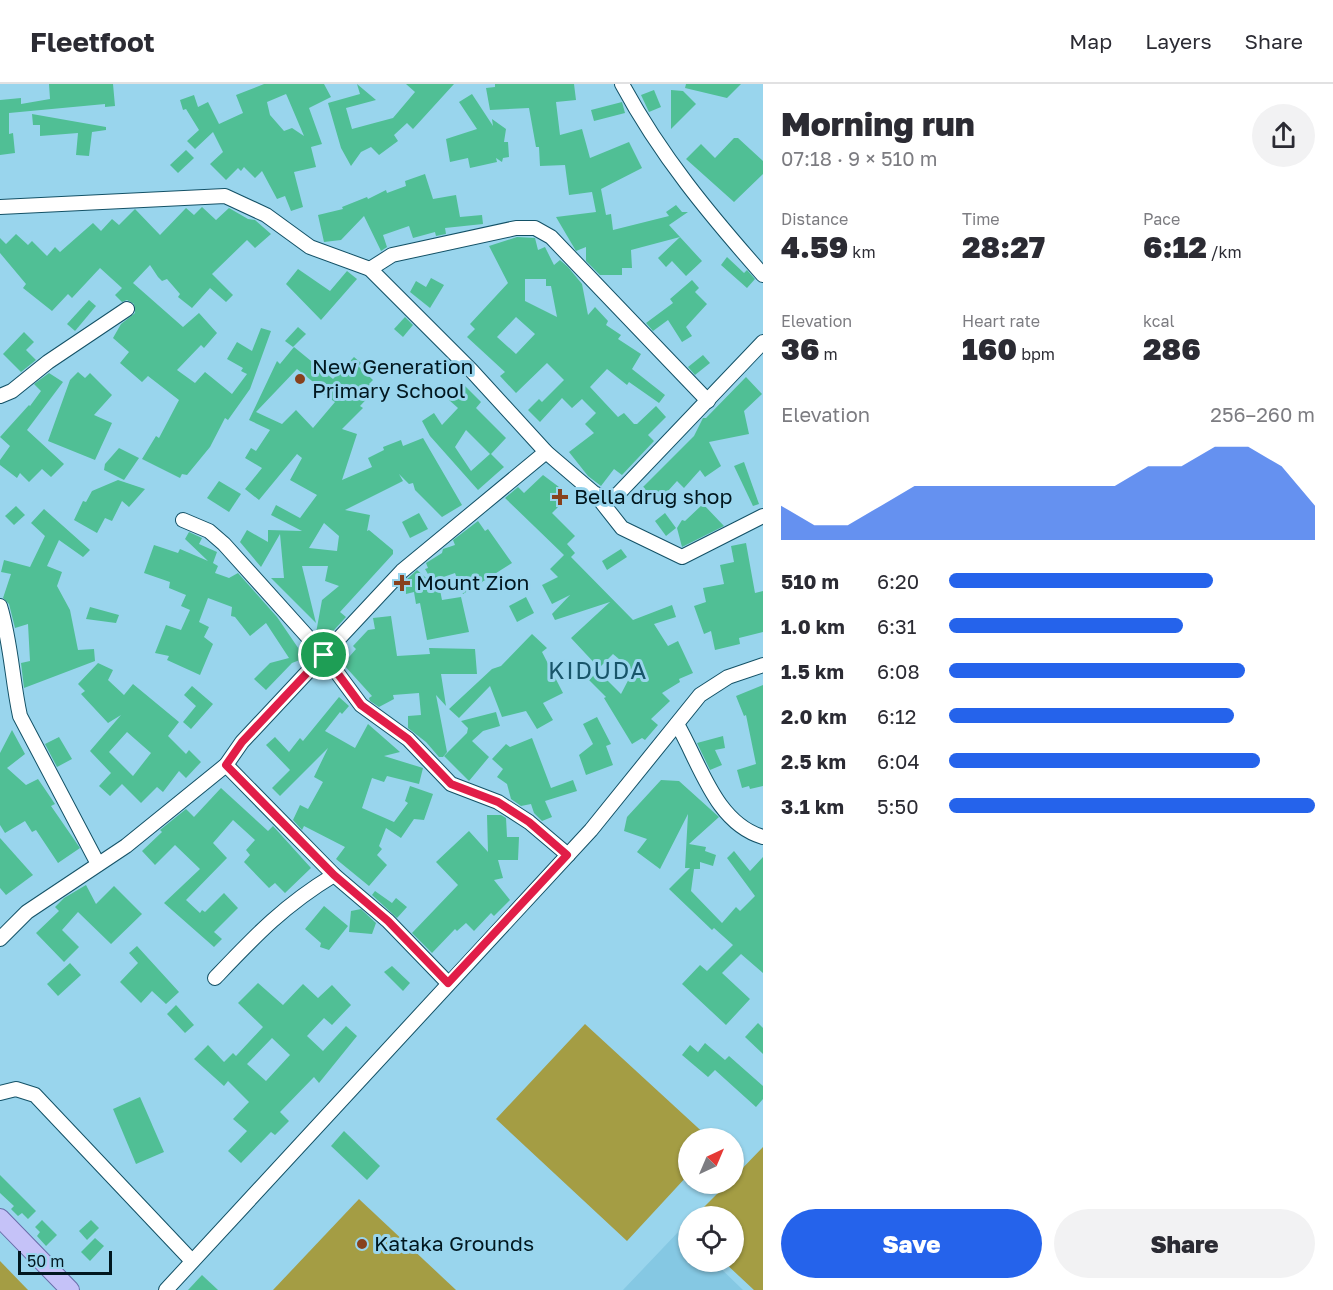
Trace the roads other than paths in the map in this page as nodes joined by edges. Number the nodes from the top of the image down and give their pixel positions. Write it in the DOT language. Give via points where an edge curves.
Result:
graph roads {
  1 [pos="622,84"];
  2 [pos="0,207"];
  3 [pos="370,269"];
  4 [pos="763,275"];
  5 [pos="128,309"];
  6 [pos="763,342"];
  7 [pos="0,396"];
  8 [pos="708,400"];
  9 [pos="546,452"];
  10 [pos="594,493"];
  11 [pos="763,516"];
  12 [pos="183,520"];
  13 [pos="0,606"];
  14 [pos="324,655"];
  15 [pos="763,665"];
  16 [pos="677,724"];
  17 [pos="226,765"];
  18 [pos="763,837"];
  19 [pos="567,855"];
  20 [pos="98,864"];
  21 [pos="334,875"];
  22 [pos="0,939"];
  23 [pos="215,978"];
  24 [pos="448,983"];
  25 [pos="0,1093"];
  26 [pos="0,1218"];
  27 [pos="192,1261"];
  28 [pos="70,1290"];
  29 [pos="165,1290"];
  1 -- 4 [label="street" via="686,184"];
  2 -- 3 [label="street" via="225,196 266,215 310,247"];
  3 -- 8 [label="street" via="392,255 516,228 535,228 551,237"];
  3 -- 9 [label="street"];
  5 -- 7 [label="street"];
  6 -- 8 [label="street"];
  8 -- 10 [label="street" via="618,494 607,500"];
  9 -- 10 [label="street"];
  9 -- 14 [label="street" via="402,572"];
  10 -- 11 [label="street" via="622,528 682,556"];
  12 -- 14 [label="street" via="209,531 224,544"];
  13 -- 20 [label="street" via="21,716"];
  14 -- 17 [label="street" via="242,742"];
  14 -- 19 [label="street" via="361,705 408,739 451,784 498,802 529,822"];
  15 -- 16 [label="street" via="714,684"];
  16 -- 18 [label="street" via="719,804 742,828"];
  16 -- 19 [label="street"];
  17 -- 20 [label="street"];
  17 -- 21 [label="street"];
  19 -- 24 [label="street"];
  20 -- 22 [label="street" via="27,912"];
  21 -- 23 [label="street" via="271,919"];
  21 -- 24 [label="street" via="388,921"];
  24 -- 27 [label="street"];
  25 -- 27 [label="street" via="16,1089 34,1095"];
  26 -- 28 [label="main road"];
  27 -- 29 [label="street"];
}
